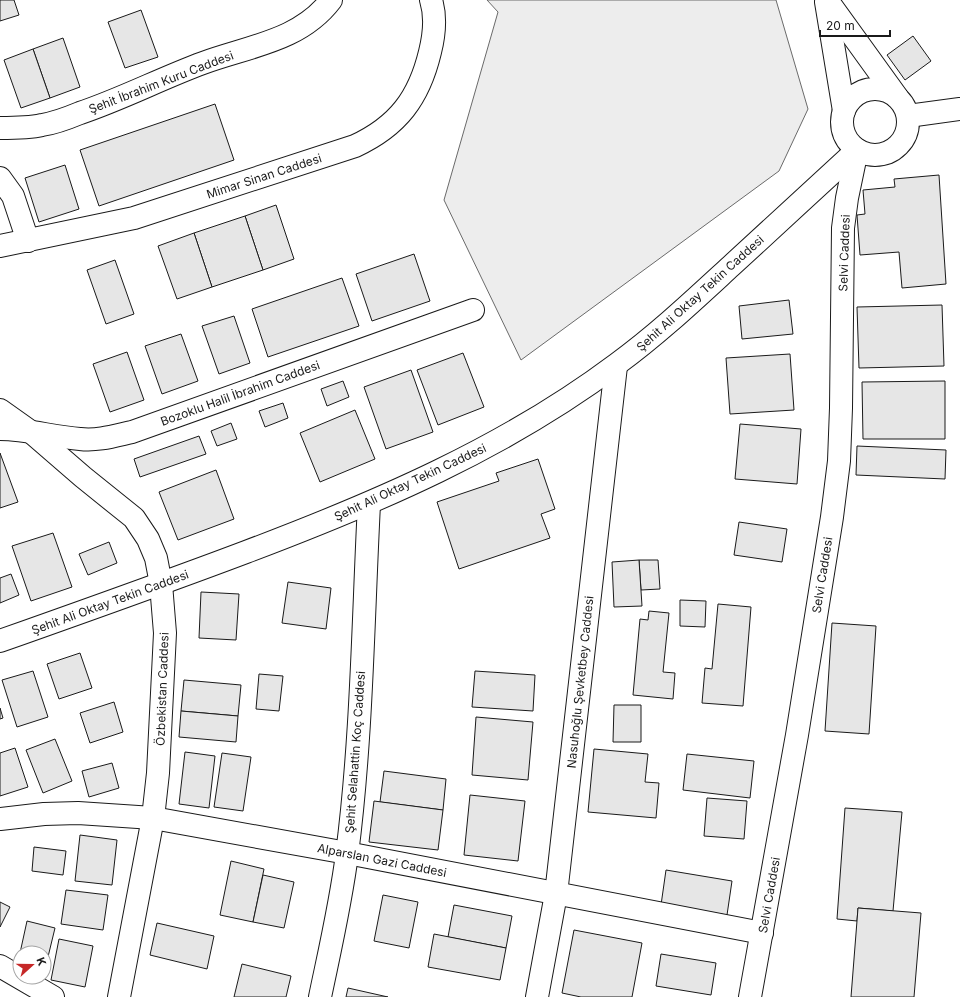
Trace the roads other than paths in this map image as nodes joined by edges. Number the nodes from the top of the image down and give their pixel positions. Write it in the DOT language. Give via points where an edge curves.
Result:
graph roads {
  1 [pos="331,0"];
  2 [pos="431,0"];
  3 [pos="827,0"];
  4 [pos="897,97"];
  5 [pos="960,110"];
  6 [pos="844,111"];
  7 [pos="908,116"];
  8 [pos="0,128"];
  9 [pos="857,150"];
  10 [pos="0,178"];
  11 [pos="28,241"];
  12 [pos="0,246"];
  13 [pos="473,310"];
  14 [pos="616,366"];
  15 [pos="0,410"];
  16 [pos="0,429"];
  17 [pos="31,432"];
  18 [pos="369,504"];
  19 [pos="161,584"];
  20 [pos="0,641"];
  21 [pos="153,818"];
  22 [pos="0,819"];
  23 [pos="347,853"];
  24 [pos="556,894"];
  25 [pos="762,933"];
  26 [pos="0,966"];
  27 [pos="53,997"];
  28 [pos="119,997"];
  29 [pos="320,997"];
  30 [pos="537,997"];
  31 [pos="750,997"];
  1 -- 8 [label="street, Şehit İbrahim Kuru Caddesi" via="321,14 284,37 203,63 67,118 42,125"];
  2 -- 11 [label="street, Mimar Sinan Caddesi" via="434,23 424,75 404,112 373,138 134,218"];
  3 -- 4 [label="street"];
  3 -- 6 [label="street"];
  4 -- 6 [label="street" via="883,90 867,90 857,94"];
  4 -- 7 [label="street"];
  5 -- 7 [label="street"];
  6 -- 9 [label="street" via="844,133"];
  7 -- 9 [label="street" via="905,138 889,153 867,155"];
  9 -- 14 [label="street, Şehit Ali Oktay Tekin Caddesi" via="666,326"];
  9 -- 25 [label="street, Selvi Caddesi" via="843,228 839,460 797,735"];
  10 -- 11 [label="street" via="13,196"];
  11 -- 12 [label="street, Mimar Sinan Caddesi"];
  13 -- 17 [label="street, Bozoklu Halil İbrahim Caddesi" via="132,432 102,439 80,439"];
  14 -- 18 [label="street, Şehit Ali Oktay Tekin Caddesi" via="492,444"];
  14 -- 24 [label="street, Nasuhoğlu Şevketbey Caddesi"];
  15 -- 17 [label="street, Özbekistan Caddesi"];
  16 -- 17 [label="street, Bozoklu Halil İbrahim Caddesi"];
  17 -- 19 [label="street, Özbekistan Caddesi" via="134,518 148,539 156,558"];
  18 -- 19 [label="street, Şehit Ali Oktay Tekin Caddesi"];
  18 -- 23 [label="street, Şehit Selahattin Koç Caddesi" via="357,751"];
  19 -- 20 [label="street, Şehit Ali Oktay Tekin Caddesi"];
  19 -- 21 [label="street, Özbekistan Caddesi" via="165,633 162,719"];
  21 -- 22 [label="street, Alparslan Gazi Caddesi" via="78,813"];
  21 -- 23 [label="street, Alparslan Gazi Caddesi"];
  21 -- 28 [label="street, Özbekistan Caddesi"];
  23 -- 24 [label="street, Alparslan Gazi Caddesi"];
  23 -- 29 [label="street, Şehit Selahattin Koç Caddesi" via="340,905"];
  24 -- 25 [label="street, Alparslan Gazi Caddesi"];
  24 -- 30 [label="street, Nasuhoğlu Şevketbey Caddesi"];
  25 -- 31 [label="street, Selvi Caddesi"];
  26 -- 27 [label="street"];
}
